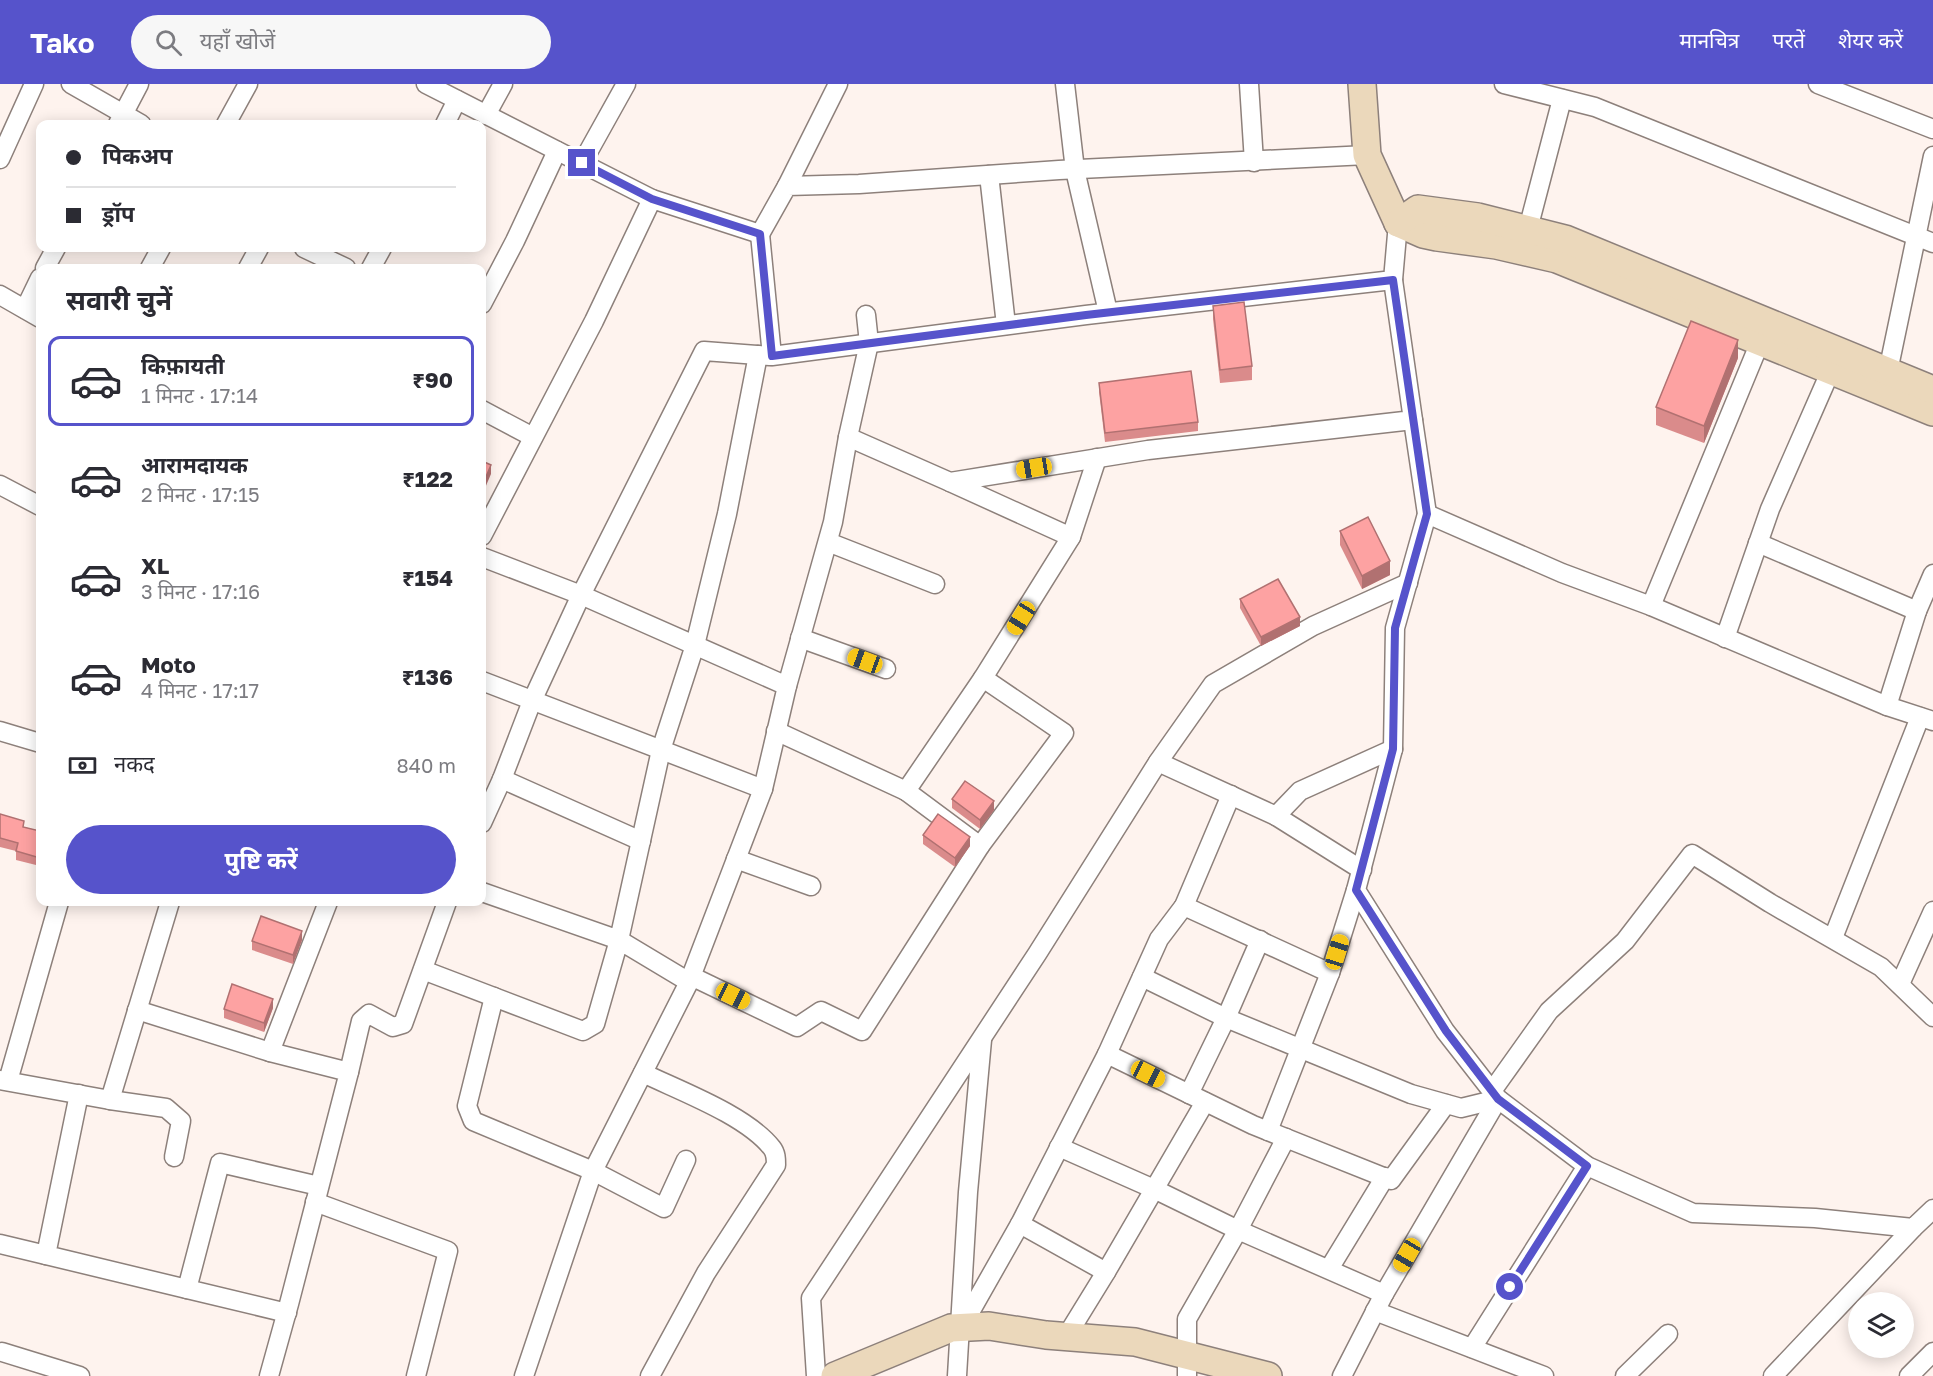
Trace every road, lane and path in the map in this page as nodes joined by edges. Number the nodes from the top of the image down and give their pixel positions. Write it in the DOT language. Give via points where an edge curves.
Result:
graph roads {
  1 [pos="34,84"];
  2 [pos="71,84"];
  3 [pos="139,84"];
  4 [pos="248,84"];
  5 [pos="426,84"];
  6 [pos="502,84"];
  7 [pos="626,84"];
  8 [pos="838,84"];
  9 [pos="1065,84"];
  10 [pos="1249,84"];
  11 [pos="1362,84"];
  12 [pos="1373,84"];
  13 [pos="1504,84"];
  14 [pos="1818,84"];
  15 [pos="1562,99"];
  16 [pos="457,100"];
  17 [pos="486,115"];
  18 [pos="120,119"];
  19 [pos="228,120"];
  20 [pos="447,120"];
  21 [pos="1933,129"];
  22 [pos="557,151"];
  23 [pos="1933,156"];
  24 [pos="0,159"];
  25 [pos="1254,162"];
  26 [pos="1370,162"];
  27 [pos="582,163"];
  28 [pos="1075,170"];
  29 [pos="989,175"];
  30 [pos="787,186"];
  31 [pos="652,199"];
  32 [pos="1398,223"];
  33 [pos="1528,230"];
  34 [pos="760,234"];
  35 [pos="1925,239"];
  36 [pos="312,252"];
  37 [pos="338,264"];
  38 [pos="1393,280"];
  39 [pos="0,295"];
  40 [pos="486,296"];
  41 [pos="36,298"];
  42 [pos="1108,312"];
  43 [pos="33,313"];
  44 [pos="866,315"];
  45 [pos="1006,325"];
  46 [pos="1760,342"];
  47 [pos="869,343"];
  48 [pos="765,355"];
  49 [pos="1831,370"];
  50 [pos="1886,382"];
  51 [pos="1933,390"];
  52 [pos="486,412"];
  53 [pos="1933,412"];
  54 [pos="1413,420"];
  55 [pos="533,437"];
  56 [pos="848,437"];
  57 [pos="1097,458"];
  58 [pos="950,482"];
  59 [pos="0,485"];
  60 [pos="36,497"];
  61 [pos="1427,514"];
  62 [pos="486,528"];
  63 [pos="1071,537"];
  64 [pos="828,542"];
  65 [pos="1758,543"];
  66 [pos="486,559"];
  67 [pos="1933,574"];
  68 [pos="1408,583"];
  69 [pos="935,584"];
  70 [pos="581,595"];
  71 [pos="1651,606"];
  72 [pos="1917,611"];
  73 [pos="800,638"];
  74 [pos="1725,638"];
  75 [pos="695,645"];
  76 [pos="886,669"];
  77 [pos="983,678"];
  78 [pos="486,683"];
  79 [pos="787,686"];
  80 [pos="532,701"];
  81 [pos="1887,706"];
  82 [pos="1927,719"];
  83 [pos="0,731"];
  84 [pos="776,731"];
  85 [pos="36,737"];
  86 [pos="1393,749"];
  87 [pos="661,750"];
  88 [pos="1158,762"];
  89 [pos="502,779"];
  90 [pos="763,789"];
  91 [pos="906,791"];
  92 [pos="1231,795"];
  93 [pos="486,814"];
  94 [pos="1276,816"];
  95 [pos="641,841"];
  96 [pos="980,846"];
  97 [pos="736,859"];
  98 [pos="1362,870"];
  99 [pos="811,886"];
  100 [pos="1356,890"];
  101 [pos="486,893"];
  102 [pos="58,906"];
  103 [pos="169,906"];
  104 [pos="326,906"];
  105 [pos="446,906"];
  106 [pos="1184,906"];
  107 [pos="1933,911"];
  108 [pos="1833,938"];
  109 [pos="619,940"];
  110 [pos="1260,940"];
  111 [pos="423,970"];
  112 [pos="1330,973"];
  113 [pos="1142,977"];
  114 [pos="690,979"];
  115 [pos="1900,984"];
  116 [pos="494,997"];
  117 [pos="137,1010"];
  118 [pos="1933,1017"];
  119 [pos="1226,1018"];
  120 [pos="982,1038"];
  121 [pos="1301,1050"];
  122 [pos="270,1052"];
  123 [pos="1107,1054"];
  124 [pos="349,1072"];
  125 [pos="643,1073"];
  126 [pos="4,1081"];
  127 [pos="79,1094"];
  128 [pos="1495,1095"];
  129 [pos="1197,1098"];
  130 [pos="110,1100"];
  131 [pos="1446,1104"];
  132 [pos="1268,1131"];
  133 [pos="1286,1138"];
  134 [pos="1059,1147"];
  135 [pos="174,1157"];
  136 [pos="686,1160"];
  137 [pos="1587,1166"];
  138 [pos="593,1171"];
  139 [pos="1385,1177"];
  140 [pos="1154,1189"];
  141 [pos="317,1194"];
  142 [pos="1933,1209"];
  143 [pos="1020,1224"];
  144 [pos="1913,1228"];
  145 [pos="1238,1230"];
  146 [pos="0,1244"];
  147 [pos="46,1255"];
  148 [pos="1329,1269"];
  149 [pos="1106,1272"];
  150 [pos="187,1289"];
  151 [pos="1384,1294"];
  152 [pos="1375,1311"];
  153 [pos="286,1313"];
  154 [pos="960,1328"];
  155 [pos="1668,1334"];
  156 [pos="1066,1337"];
  157 [pos="1472,1348"];
  158 [pos="2,1352"];
  159 [pos="1933,1352"];
  160 [pos="1187,1366"];
  161 [pos="80,1376"];
  162 [pos="269,1376"];
  163 [pos="417,1376"];
  164 [pos="524,1376"];
  165 [pos="650,1376"];
  166 [pos="816,1376"];
  167 [pos="835,1376"];
  168 [pos="957,1376"];
  169 [pos="1268,1376"];
  170 [pos="1342,1376"];
  171 [pos="1544,1376"];
  172 [pos="1625,1376"];
  173 [pos="1773,1376"];
  174 [pos="1909,1376"];
  1 -- 24 [label="street"];
  2 -- 18 [label="street"];
  3 -- 18 [label="street"];
  4 -- 19 [label="street"];
  5 -- 16 [label="street"];
  6 -- 17 [label="street"];
  7 -- 27 [label="street"];
  8 -- 30 [label="street"];
  9 -- 28 [label="street"];
  10 -- 25 [label="street"];
  11 -- 26 [label="street"];
  12 -- 26 [label="street" via="1376,142"];
  13 -- 15 [label="street"];
  14 -- 21 [label="street"];
  15 -- 33 [label="street"];
  15 -- 35 [label="street" via="1595,107"];
  16 -- 17 [label="street"];
  16 -- 20 [label="street"];
  17 -- 22 [label="street"];
  22 -- 27 [label="street"];
  22 -- 40 [label="street"];
  23 -- 35 [label="street"];
  25 -- 26 [label="street"];
  25 -- 28 [label="street"];
  26 -- 32 [label="street"];
  27 -- 31 [label="street"];
  28 -- 29 [label="street"];
  28 -- 42 [label="street"];
  29 -- 30 [label="street"];
  29 -- 45 [label="street"];
  30 -- 34 [label="street"];
  31 -- 34 [label="street"];
  31 -- 55 [label="street"];
  32 -- 33 [label="street" via="1418,209 1478,217"];
  32 -- 38 [label="street"];
  32 -- 46 [label="street" via="1423,234 1557,259"];
  33 -- 50 [label="street" via="1564,239"];
  34 -- 48 [label="street"];
  35 -- 50 [label="street"];
  36 -- 37 [label="street"];
  38 -- 42 [label="street"];
  38 -- 54 [label="street"];
  39 -- 43 [label="street"];
  41 -- 43 [label="street"];
  42 -- 45 [label="street"];
  44 -- 47 [label="street"];
  45 -- 47 [label="street"];
  46 -- 49 [label="street"];
  46 -- 71 [label="street"];
  47 -- 48 [label="street"];
  47 -- 56 [label="street"];
  48 -- 70 [label="street" via="704,351"];
  48 -- 75 [label="street"];
  49 -- 50 [label="street"];
  49 -- 65 [label="street"];
  50 -- 51 [label="street"];
  50 -- 53 [label="street"];
  52 -- 55 [label="street"];
  54 -- 57 [label="street"];
  54 -- 61 [label="street"];
  55 -- 62 [label="street"];
  56 -- 58 [label="street"];
  56 -- 64 [label="street"];
  57 -- 58 [label="street"];
  57 -- 63 [label="street"];
  58 -- 63 [label="street"];
  59 -- 60 [label="street"];
  61 -- 68 [label="street"];
  61 -- 71 [label="street" via="1562,573"];
  63 -- 77 [label="street"];
  64 -- 69 [label="street"];
  64 -- 73 [label="street"];
  65 -- 72 [label="street"];
  65 -- 74 [label="street"];
  66 -- 70 [label="street"];
  67 -- 72 [label="street"];
  68 -- 86 [label="street" via="1395,628"];
  68 -- 88 [label="street" via="1313,626 1213,684"];
  70 -- 75 [label="street"];
  70 -- 80 [label="street"];
  71 -- 74 [label="street"];
  72 -- 81 [label="street"];
  73 -- 76 [label="street"];
  73 -- 79 [label="street"];
  74 -- 81 [label="street"];
  75 -- 79 [label="street"];
  75 -- 87 [label="street"];
  77 -- 91 [label="street"];
  77 -- 96 [label="street" via="1064,733"];
  78 -- 80 [label="street"];
  79 -- 84 [label="street"];
  80 -- 87 [label="street"];
  80 -- 89 [label="street"];
  81 -- 82 [label="street"];
  82 -- 108 [label="street"];
  83 -- 85 [label="street"];
  84 -- 90 [label="street"];
  84 -- 91 [label="street"];
  86 -- 94 [label="street" via="1300,791"];
  86 -- 98 [label="street"];
  87 -- 90 [label="street"];
  87 -- 95 [label="street"];
  88 -- 92 [label="street"];
  88 -- 120 [label="street"];
  89 -- 93 [label="street"];
  89 -- 95 [label="street"];
  90 -- 97 [label="street"];
  91 -- 96 [label="street"];
  92 -- 94 [label="street"];
  92 -- 106 [label="street"];
  94 -- 98 [label="street"];
  95 -- 109 [label="street"];
  96 -- 114 [label="street" via="862,1031 821,1011 797,1027"];
  97 -- 99 [label="street"];
  97 -- 114 [label="street"];
  98 -- 100 [label="street"];
  100 -- 112 [label="street"];
  100 -- 128 [label="street" via="1446,1031"];
  101 -- 109 [label="street"];
  102 -- 126 [label="street"];
  103 -- 117 [label="street"];
  104 -- 122 [label="street"];
  105 -- 111 [label="street"];
  106 -- 110 [label="street"];
  106 -- 113 [label="street" via="1159,939"];
  107 -- 115 [label="street"];
  108 -- 115 [label="street" via="1881,967"];
  108 -- 128 [label="street" via="1692,854 1625,941 1550,1011"];
  109 -- 114 [label="street"];
  109 -- 116 [label="street" via="595,1024 583,1030"];
  110 -- 112 [label="street"];
  110 -- 119 [label="street"];
  111 -- 116 [label="street"];
  111 -- 124 [label="street" via="403,1024 393,1027 369,1014 361,1021"];
  112 -- 121 [label="street"];
  113 -- 119 [label="street"];
  113 -- 123 [label="street"];
  114 -- 125 [label="street"];
  115 -- 118 [label="street"];
  116 -- 138 [label="street" via="467,1106 473,1121"];
  117 -- 122 [label="street"];
  117 -- 130 [label="street"];
  119 -- 121 [label="street"];
  119 -- 129 [label="street"];
  120 -- 154 [label="street"];
  120 -- 166 [label="street" via="811,1298"];
  121 -- 131 [label="street"];
  121 -- 132 [label="street"];
  122 -- 124 [label="street"];
  123 -- 129 [label="street"];
  123 -- 134 [label="street"];
  124 -- 141 [label="street"];
  125 -- 138 [label="street"];
  125 -- 165 [label="street" via="739,1119 772,1148 776,1157 776,1165 706,1273"];
  126 -- 127 [label="street"];
  127 -- 130 [label="street"];
  127 -- 147 [label="street"];
  128 -- 131 [label="street" via="1461,1108"];
  128 -- 137 [label="street"];
  128 -- 151 [label="street"];
  129 -- 132 [label="street"];
  129 -- 140 [label="street"];
  130 -- 135 [label="street" via="166,1108 181,1121"];
  131 -- 139 [label="street" via="1391,1180"];
  132 -- 133 [label="street"];
  133 -- 139 [label="street"];
  133 -- 145 [label="street"];
  134 -- 140 [label="street"];
  134 -- 143 [label="street"];
  136 -- 138 [label="street" via="664,1208"];
  137 -- 144 [label="street" via="1693,1213 1815,1218"];
  137 -- 157 [label="street"];
  138 -- 164 [label="street"];
  139 -- 148 [label="street"];
  140 -- 145 [label="street"];
  140 -- 149 [label="street"];
  141 -- 150 [label="street" via="220,1163"];
  141 -- 153 [label="street"];
  141 -- 163 [label="street" via="448,1251"];
  142 -- 144 [label="street"];
  143 -- 149 [label="street"];
  143 -- 154 [label="street"];
  144 -- 173 [label="street"];
  145 -- 148 [label="street"];
  145 -- 160 [label="street" via="1187,1319"];
  146 -- 147 [label="street"];
  147 -- 150 [label="street"];
  148 -- 151 [label="street"];
  149 -- 156 [label="street"];
  150 -- 153 [label="street"];
  151 -- 152 [label="street"];
  152 -- 157 [label="street"];
  152 -- 170 [label="street"];
  153 -- 162 [label="street"];
  154 -- 156 [label="street" via="989,1326"];
  154 -- 167 [label="street" via="951,1328"];
  154 -- 168 [label="street"];
  155 -- 172 [label="street"];
  156 -- 160 [label="street" via="1135,1342"];
  157 -- 171 [label="street"];
  158 -- 161 [label="street"];
  159 -- 174 [label="street"];
  160 -- 169 [label="street"];
}
